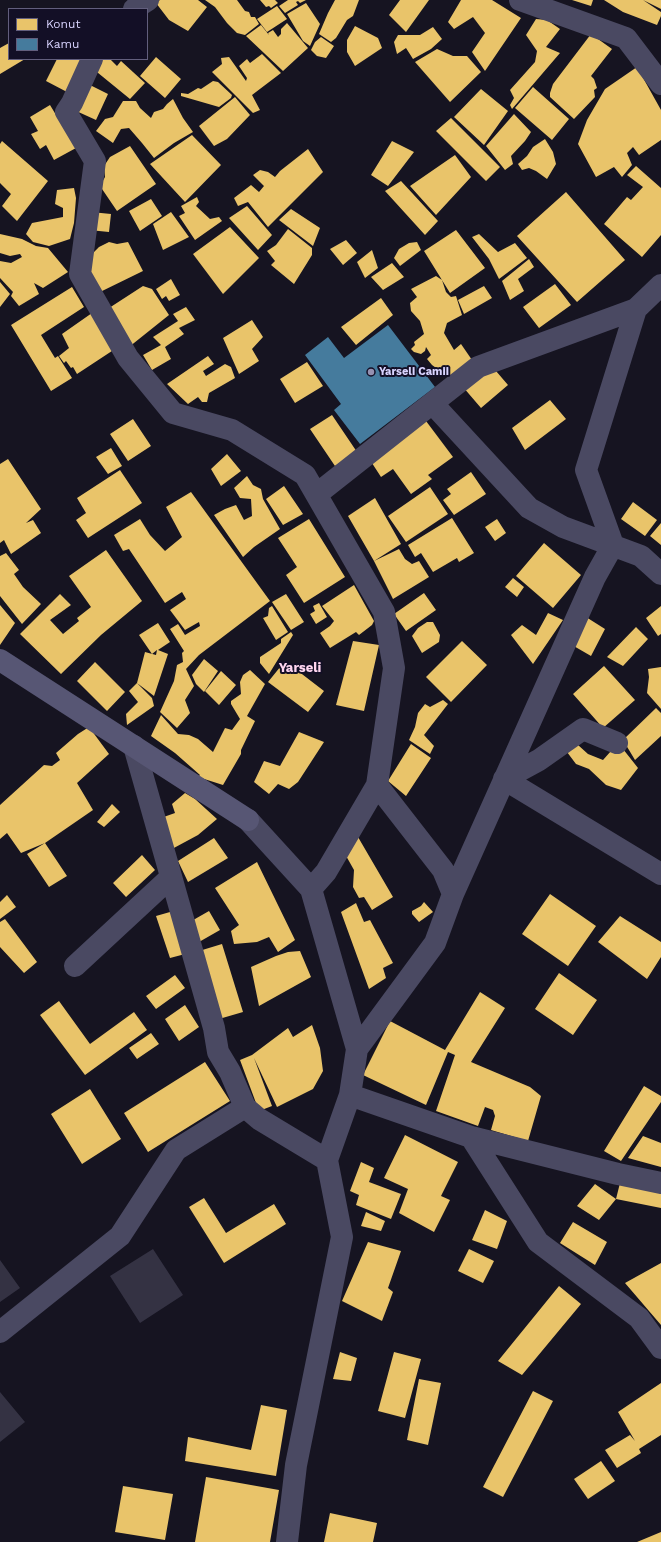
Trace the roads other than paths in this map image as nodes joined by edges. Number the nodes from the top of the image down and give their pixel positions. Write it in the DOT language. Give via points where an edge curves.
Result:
graph roads {
  1 [pos="148,0"];
  2 [pos="520,0"];
  3 [pos="136,8"];
  4 [pos="92,60"];
  5 [pos="661,84"];
  6 [pos="661,285"];
  7 [pos="636,309"];
  8 [pos="432,404"];
  9 [pos="316,494"];
  10 [pos="612,545"];
  11 [pos="661,574"];
  12 [pos="0,660"];
  13 [pos="617,743"];
  14 [pos="134,746"];
  15 [pos="504,779"];
  16 [pos="376,785"];
  17 [pos="661,874"];
  18 [pos="170,877"];
  19 [pos="311,889"];
  20 [pos="453,894"];
  21 [pos="75,966"];
  22 [pos="357,1049"];
  23 [pos="350,1095"];
  24 [pos="245,1107"];
  25 [pos="471,1137"];
  26 [pos="327,1160"];
  27 [pos="661,1183"];
  28 [pos="0,1332"];
  29 [pos="661,1348"];
  30 [pos="287,1542"];
  1 -- 3 [label="street"];
  2 -- 5 [label="street" via="626,38"];
  4 -- 9 [label="street" via="66,112 95,160 80,274 128,358 174,413 232,430 305,475"];
  6 -- 7 [label="street"];
  7 -- 8 [label="street" via="478,367"];
  7 -- 10 [label="street" via="586,470"];
  8 -- 9 [label="street"];
  8 -- 10 [label="street" via="528,508 564,527"];
  9 -- 16 [label="street" via="384,612 394,668"];
  10 -- 11 [label="street" via="642,556"];
  10 -- 15 [label="street" via="594,577"];
  12 -- 14 [label="street"];
  13 -- 15 [label="street" via="584,729"];
  14 -- 18 [label="street"];
  14 -- 19 [label="street" via="248,820"];
  15 -- 17 [label="street"];
  15 -- 20 [label="street"];
  16 -- 19 [label="street" via="326,872"];
  16 -- 20 [label="street" via="443,870"];
  18 -- 21 [label="street"];
  18 -- 24 [label="street" via="214,1028 218,1052"];
  19 -- 22 [label="street"];
  20 -- 22 [label="street" via="435,943"];
  22 -- 23 [label="street"];
  23 -- 25 [label="street"];
  23 -- 26 [label="street"];
  24 -- 26 [label="street" via="259,1119"];
  24 -- 28 [label="street" via="176,1150 120,1236"];
  25 -- 27 [label="street"];
  25 -- 29 [label="street" via="538,1242 639,1318"];
  26 -- 30 [label="street" via="342,1237 296,1465"];
}
